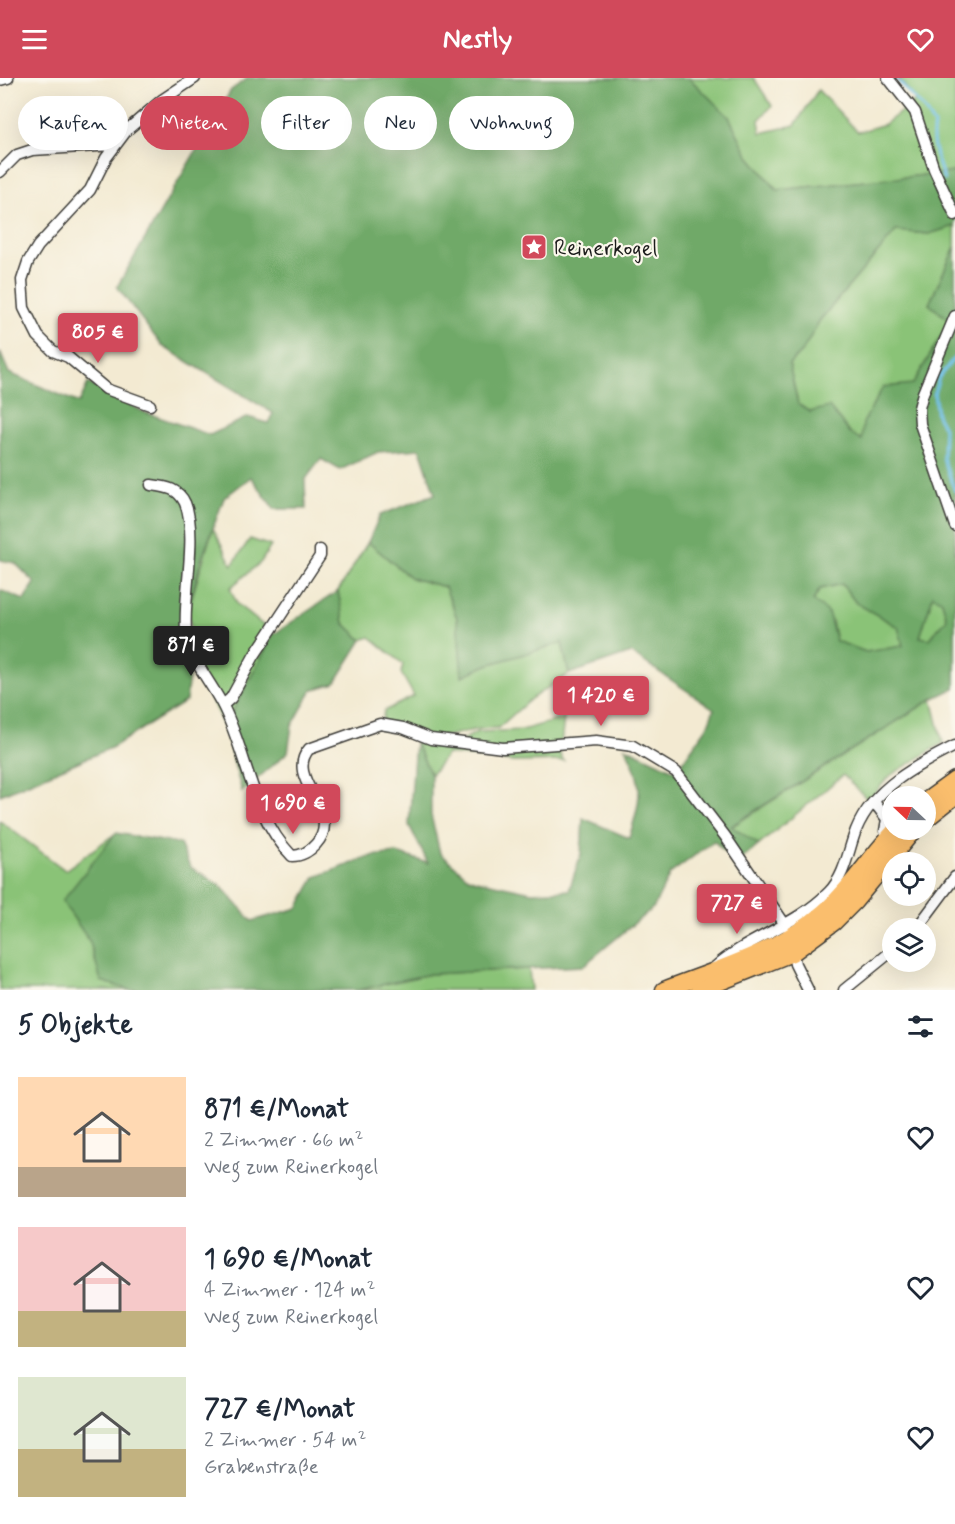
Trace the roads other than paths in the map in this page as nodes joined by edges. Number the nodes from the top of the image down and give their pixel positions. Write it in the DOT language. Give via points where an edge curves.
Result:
graph roads {
  1 [pos="8,78"];
  2 [pos="195,78"];
  3 [pos="888,78"];
  4 [pos="0,80"];
  5 [pos="128,129"];
  6 [pos="32,150"];
  7 [pos="112,150"];
  8 [pos="0,172"];
  9 [pos="955,215"];
  10 [pos="955,316"];
  11 [pos="150,405"];
  12 [pos="151,484"];
  13 [pos="955,526"];
  14 [pos="320,550"];
  15 [pos="223,705"];
  16 [pos="955,746"];
  17 [pos="955,780"];
  18 [pos="936,794"];
  19 [pos="955,796"];
  20 [pos="874,802"];
  21 [pos="936,811"];
  22 [pos="882,812"];
  23 [pos="887,840"];
  24 [pos="906,840"];
  25 [pos="955,877"];
  26 [pos="924,918"];
  27 [pos="790,939"];
  28 [pos="882,959"];
  29 [pos="664,990"];
  30 [pos="700,990"];
  31 [pos="808,990"];
  32 [pos="843,990"];
  1 -- 4 [label="street"];
  2 -- 5 [label="street"];
  3 -- 9 [label="street" via="915,112"];
  6 -- 8 [label="street" via="17,155"];
  7 -- 11 [label="street" via="76,209 51,230 27,262 22,280 24,308 38,336 53,351 68,357 106,389"];
  10 -- 13 [label="street" via="919,408 920,424"];
  12 -- 15 [label="street" via="175,490 187,509 187,638"];
  14 -- 15 [label="street" via="320,556"];
  15 -- 27 [label="street" via="263,814 292,856 313,848 324,829 325,819 306,778 303,756 309,749 370,727 389,724 431,739 502,748 573,742 622,744 644,751 676,772 725,836"];
  16 -- 20 [label="street" via="897,779"];
  17 -- 18 [label="main road"];
  19 -- 21 [label="main road"];
  20 -- 22 [label="street"];
  20 -- 27 [label="street" via="858,827 847,861 831,890 808,912"];
  23 -- 27 [label="main road" via="849,888"];
  24 -- 27 [label="main road" via="834,922"];
  25 -- 26 [label="street"];
  27 -- 29 [label="main road"];
  27 -- 30 [label="main road"];
  27 -- 31 [label="street" via="795,964"];
  28 -- 32 [label="street"];
}
